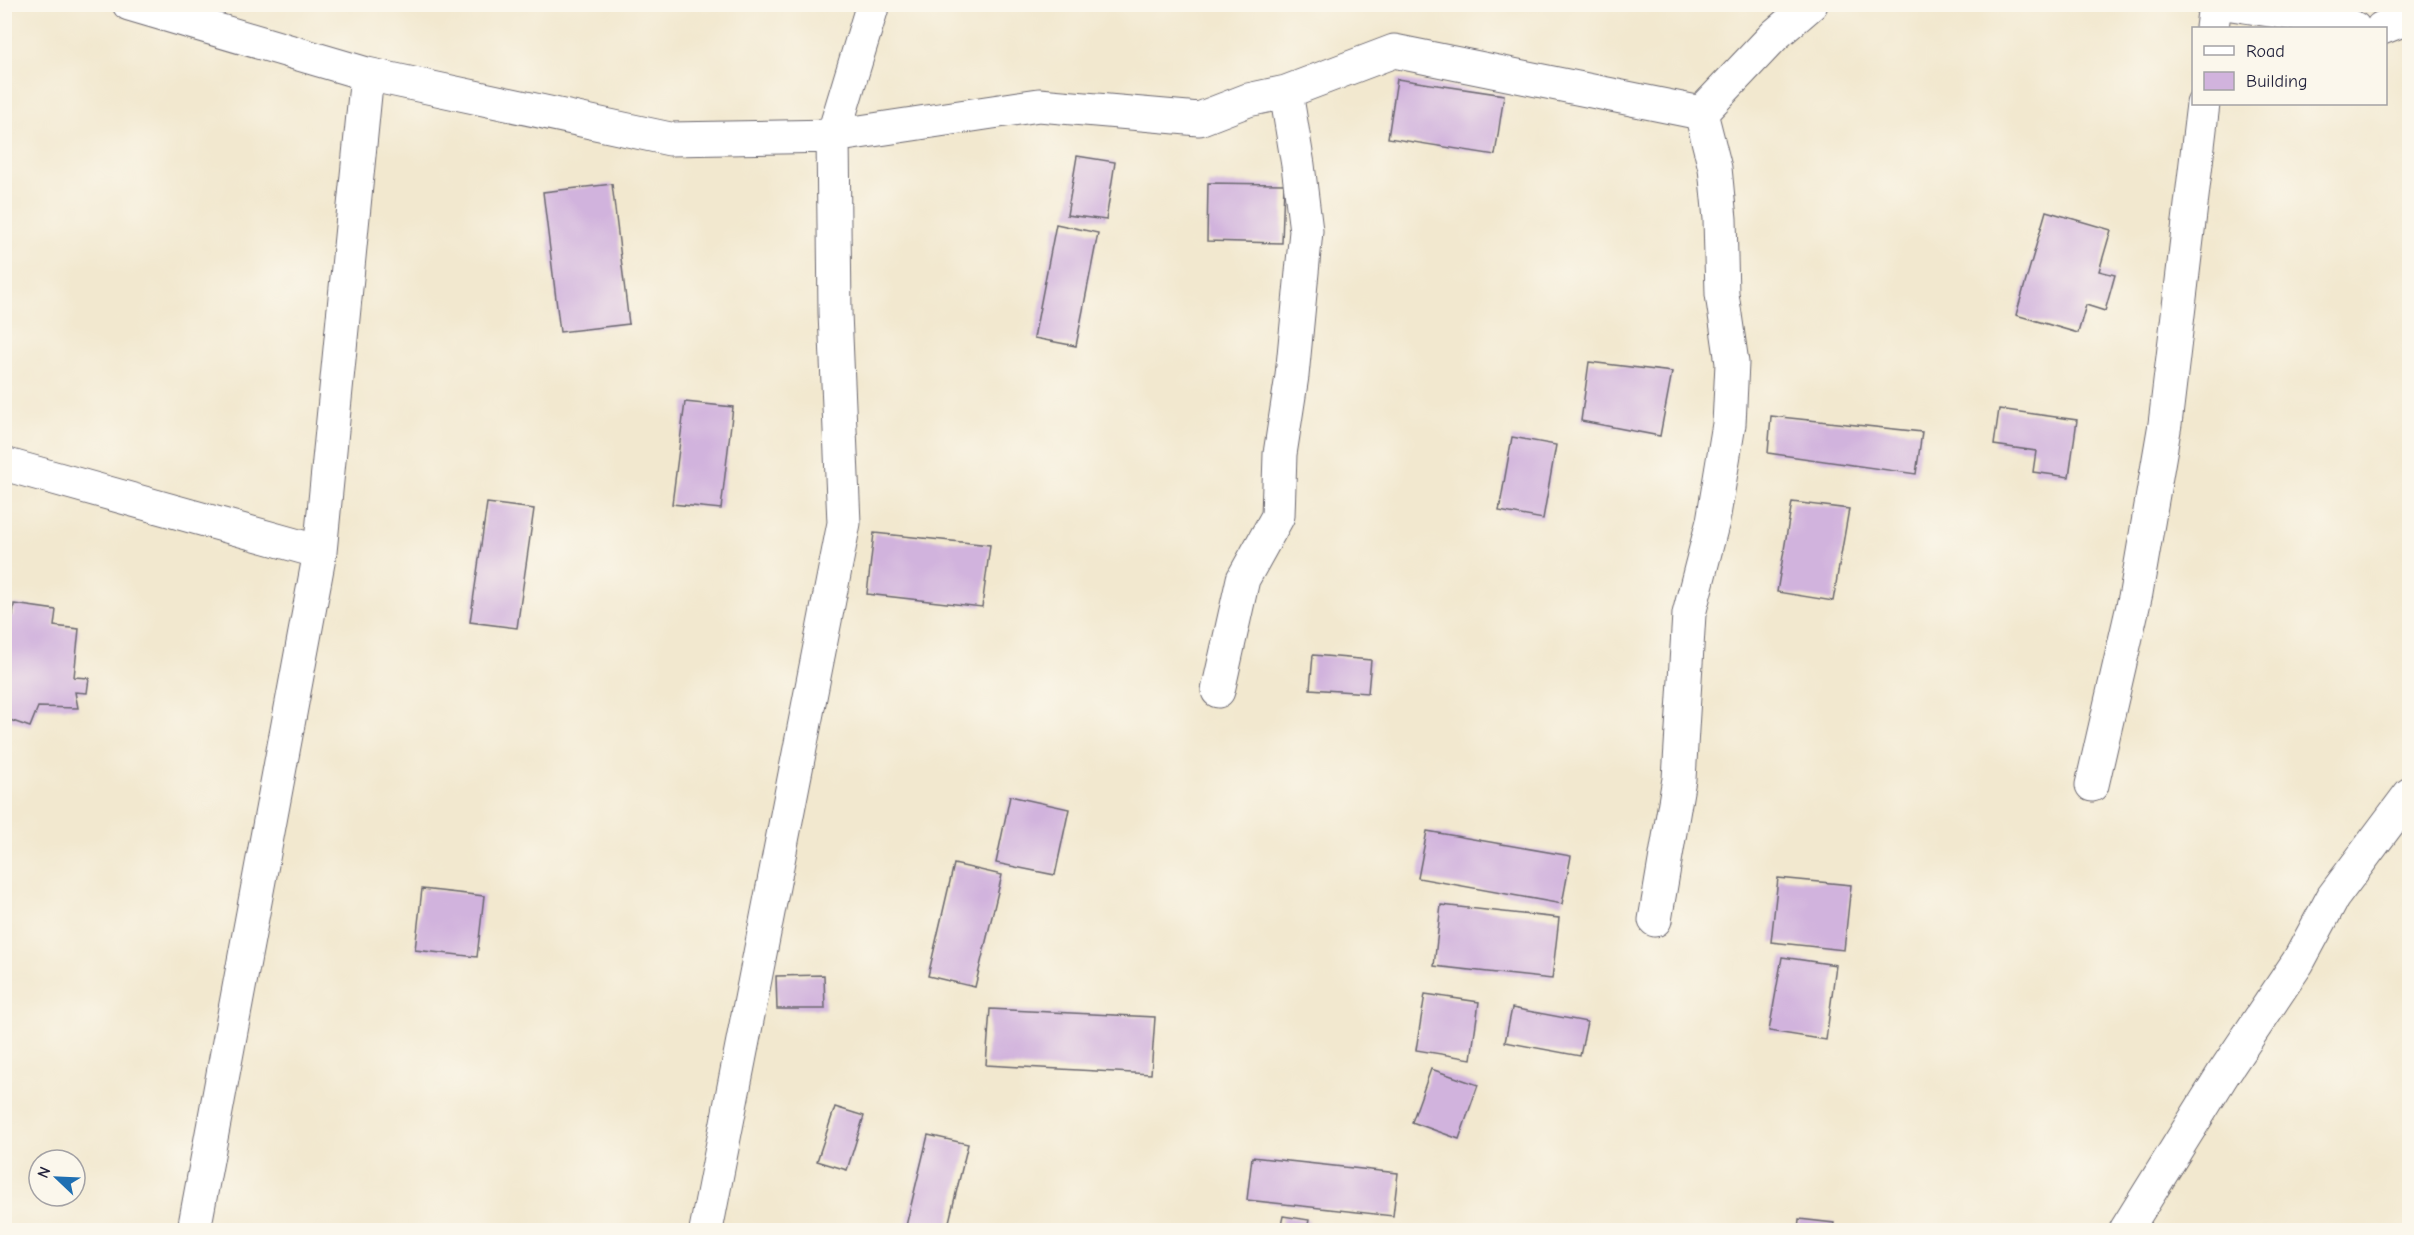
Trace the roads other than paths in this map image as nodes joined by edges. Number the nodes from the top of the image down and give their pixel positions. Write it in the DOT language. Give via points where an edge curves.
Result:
graph roads {
  1 [pos="129,4"];
  2 [pos="873,4"];
  3 [pos="1811,4"];
  4 [pos="2215,4"];
  5 [pos="2232,4"];
  6 [pos="2409,17"];
  7 [pos="2212,27"];
  8 [pos="2351,27"];
  9 [pos="2384,27"];
  10 [pos="367,74"];
  11 [pos="1286,92"];
  12 [pos="2203,105"];
  13 [pos="1701,113"];
  14 [pos="833,136"];
  15 [pos="4,464"];
  16 [pos="320,552"];
  17 [pos="1218,691"];
  18 [pos="2092,785"];
  19 [pos="2409,794"];
  20 [pos="1655,920"];
  21 [pos="194,1230"];
  22 [pos="706,1230"];
  23 [pos="2126,1230"];
  1 -- 10 [label="street"];
  2 -- 14 [label="street"];
  3 -- 13 [label="street" via="1775,35"];
  4 -- 7 [label="street"];
  5 -- 8 [label="street" via="2332,20"];
  6 -- 9 [label="street"];
  10 -- 14 [label="street" via="670,139"];
  10 -- 16 [label="street"];
  11 -- 13 [label="street" via="1394,51"];
  11 -- 14 [label="street" via="1248,100 1199,119 1039,105"];
  11 -- 17 [label="street" via="1306,231 1280,454 1278,516 1243,579"];
  12 -- 18 [label="street" via="2165,424 2136,593"];
  13 -- 20 [label="street" via="1718,198 1722,294 1732,363 1729,424 1713,521 1689,614 1679,779"];
  14 -- 22 [label="street" via="835,314 844,523"];
  15 -- 16 [label="street"];
  16 -- 21 [label="street"];
  19 -- 23 [label="street" via="2333,897 2298,962"];
}
